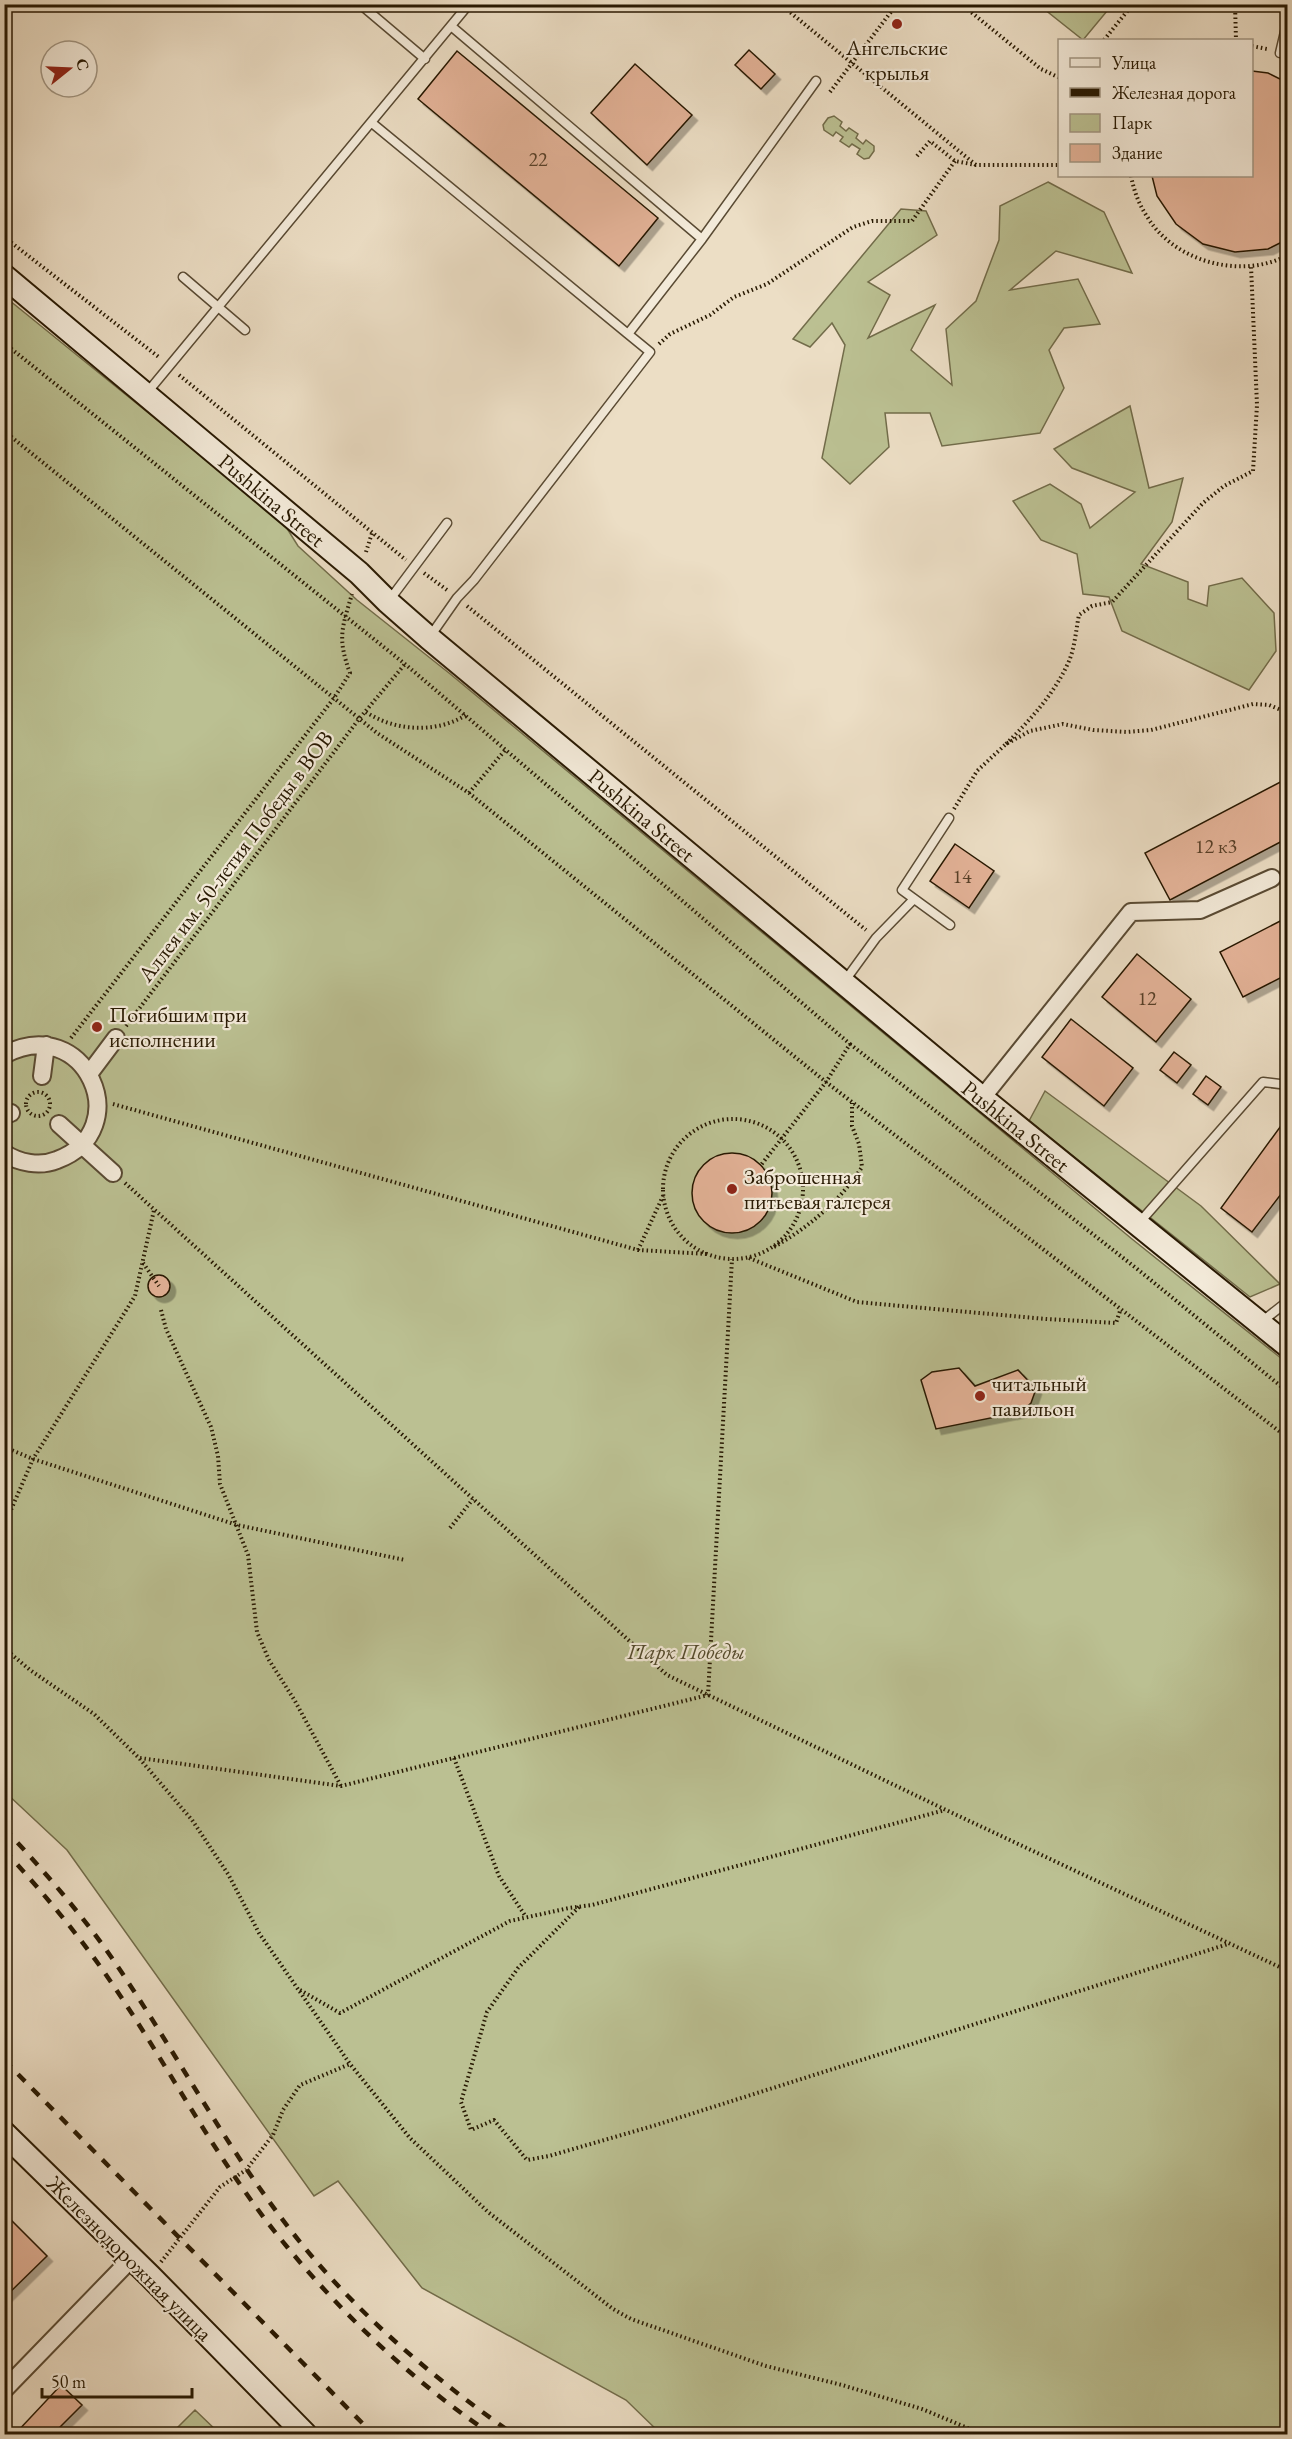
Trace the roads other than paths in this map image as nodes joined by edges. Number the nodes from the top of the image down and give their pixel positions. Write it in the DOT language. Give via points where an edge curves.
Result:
graph roads {
  1 [pos="360,4"];
  2 [pos="469,4"];
  3 [pos="1287,19"];
  4 [pos="451,26"];
  5 [pos="1280,53"];
  6 [pos="425,59"];
  7 [pos="816,81"];
  8 [pos="372,123"];
  9 [pos="702,239"];
  10 [pos="4,276"];
  11 [pos="183,277"];
  12 [pos="218,306"];
  13 [pos="245,330"];
  14 [pos="628,334"];
  15 [pos="146,394"];
  16 [pos="447,523"];
  17 [pos="388,602"];
  18 [pos="429,638"];
  19 [pos="949,818"];
  20 [pos="1272,878"];
  21 [pos="913,900"];
  22 [pos="950,925"];
  23 [pos="844,983"];
  24 [pos="116,1038"];
  25 [pos="53,1047"];
  26 [pos="4,1055"];
  27 [pos="89,1074"];
  28 [pos="42,1076"];
  29 [pos="1287,1085"];
  30 [pos="982,1098"];
  31 [pos="58,1124"];
  32 [pos="81,1146"];
  33 [pos="4,1153"];
  34 [pos="113,1173"];
  35 [pos="1137,1226"];
  36 [pos="1287,1300"];
  37 [pos="1259,1323"];
  38 [pos="1287,1346"];
  39 [pos="4,2133"];
  40 [pos="132,2258"];
  41 [pos="4,2390"];
  42 [pos="305,2434"];
  1 -- 6 [label="lane"];
  2 -- 4 [label="lane"];
  3 -- 5 [label="lane"];
  4 -- 6 [label="lane"];
  4 -- 9 [label="lane"];
  6 -- 8 [label="lane"];
  7 -- 9 [label="lane"];
  8 -- 12 [label="lane"];
  8 -- 14 [label="lane"];
  9 -- 14 [label="lane"];
  10 -- 15 [label="street, Pushkina Street"];
  11 -- 12 [label="lane"];
  12 -- 13 [label="lane"];
  12 -- 15 [label="lane"];
  14 -- 18 [label="lane" via="650,352"];
  15 -- 17 [label="street, Pushkina Street" via="359,573"];
  16 -- 17 [label="lane"];
  17 -- 18 [label="street, Pushkina Street"];
  18 -- 23 [label="street, Pushkina Street"];
  19 -- 21 [label="lane" via="902,890"];
  20 -- 30 [label="street" via="1200,910 1131,912"];
  21 -- 22 [label="lane"];
  21 -- 23 [label="lane" via="876,938"];
  23 -- 30 [label="street, Pushkina Street"];
  24 -- 27 [label="street"];
  25 -- 26 [label="street" via="30,1045"];
  25 -- 27 [label="street" via="82,1064"];
  25 -- 28 [label="street"];
  27 -- 32 [label="street" via="97,1100 94,1124"];
  29 -- 35 [label="lane" via="1263,1082"];
  30 -- 35 [label="street, Pushkina Street"];
  31 -- 32 [label="street"];
  32 -- 33 [label="street" via="69,1156 38,1164"];
  32 -- 34 [label="street"];
  35 -- 37 [label="street, Pushkina Street"];
  36 -- 37 [label="lane"];
  37 -- 38 [label="street, Pushkina Street"];
  39 -- 40 [label="street, Железнодорожная улица"];
  40 -- 41 [label="street"];
  40 -- 42 [label="street, Железнодорожная улица"];
}
